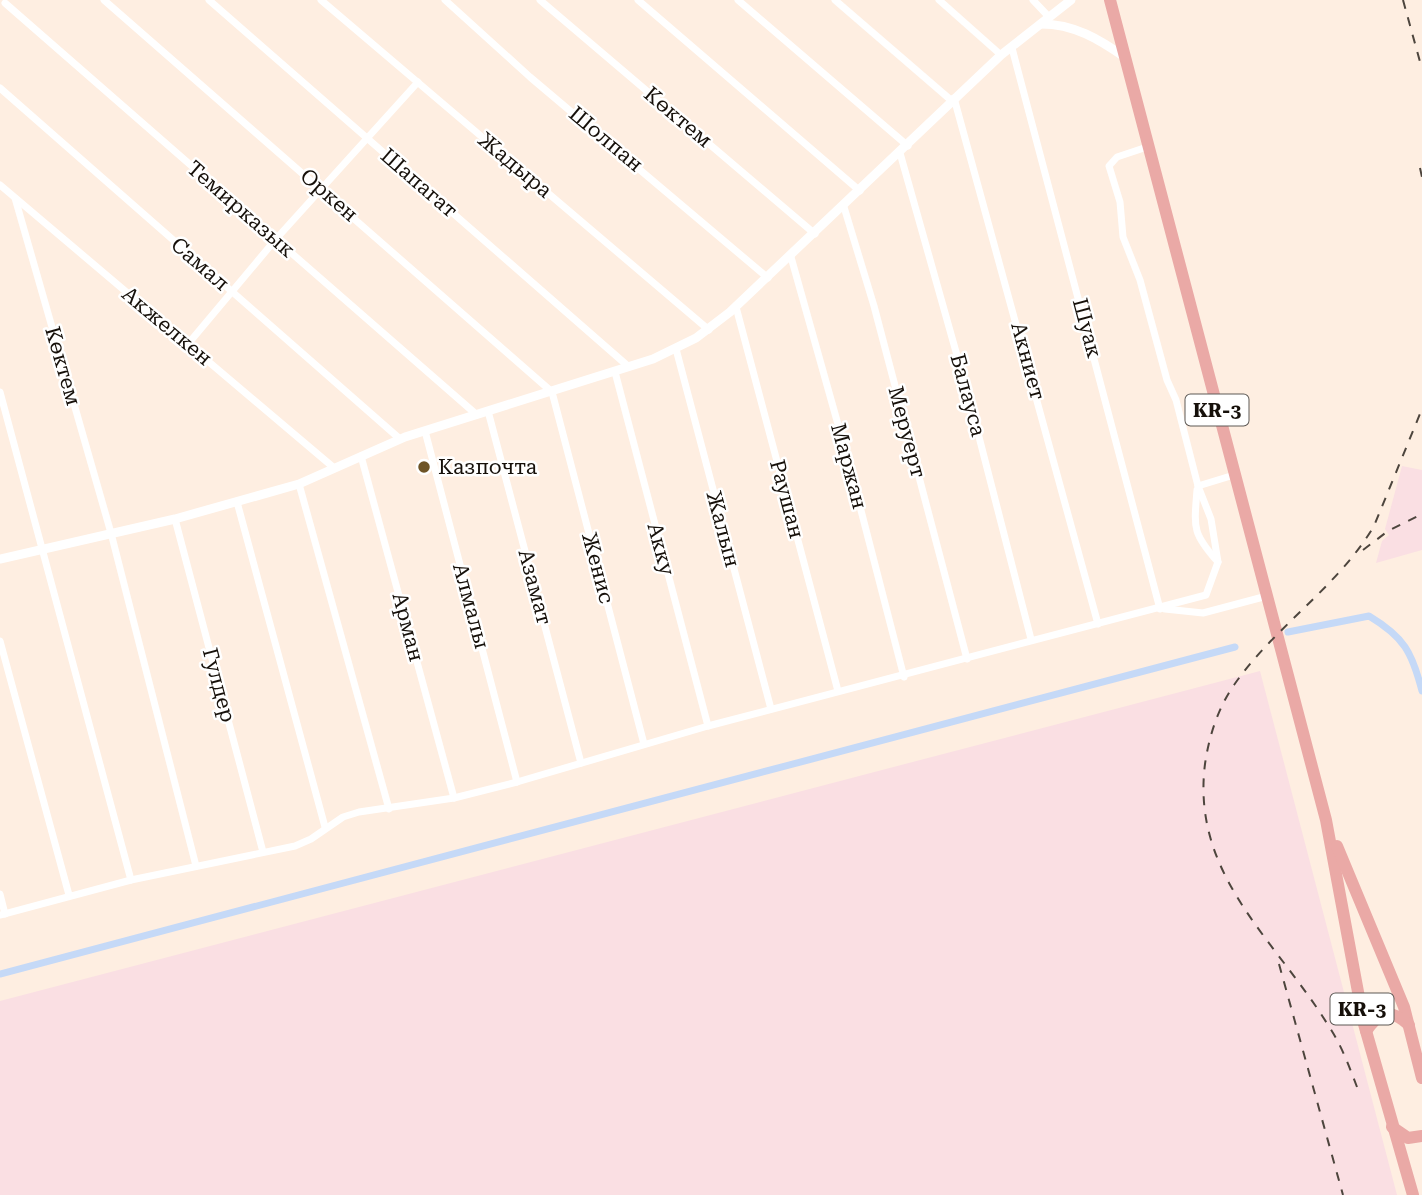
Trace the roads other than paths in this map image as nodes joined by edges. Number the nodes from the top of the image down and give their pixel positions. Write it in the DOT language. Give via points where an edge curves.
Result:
graph roads {
  1 [pos="104,0"];
  2 [pos="209,0"];
  3 [pos="321,0"];
  4 [pos="444,0"];
  5 [pos="540,0"];
  6 [pos="638,0"];
  7 [pos="738,0"];
  8 [pos="835,0"];
  9 [pos="939,0"];
  10 [pos="1033,0"];
  11 [pos="1044,0"];
  12 [pos="1071,0"];
  13 [pos="1110,0"];
  14 [pos="4,4"];
  15 [pos="1049,17"];
  16 [pos="1041,24"];
  17 [pos="1012,48"];
  18 [pos="1001,55"];
  19 [pos="1126,58"];
  20 [pos="418,82"];
  21 [pos="0,89"];
  22 [pos="953,100"];
  23 [pos="368,139"];
  24 [pos="1147,147"];
  25 [pos="904,150"];
  26 [pos="0,185"];
  27 [pos="323,190"];
  28 [pos="860,191"];
  29 [pos="15,198"];
  30 [pos="844,206"];
  31 [pos="815,234"];
  32 [pos="276,240"];
  33 [pos="791,257"];
  34 [pos="768,278"];
  35 [pos="233,292"];
  36 [pos="736,307"];
  37 [pos="709,330"];
  38 [pos="188,344"];
  39 [pos="676,349"];
  40 [pos="629,367"];
  41 [pos="615,372"];
  42 [pos="0,392"];
  43 [pos="552,392"];
  44 [pos="488,411"];
  45 [pos="477,415"];
  46 [pos="425,431"];
  47 [pos="400,439"];
  48 [pos="361,456"];
  49 [pos="333,467"];
  50 [pos="1234,475"];
  51 [pos="299,484"];
  52 [pos="1198,486"];
  53 [pos="237,502"];
  54 [pos="175,519"];
  55 [pos="111,533"];
  56 [pos="44,548"];
  57 [pos="0,559"];
  58 [pos="1218,562"];
  59 [pos="1267,596"];
  60 [pos="1160,608"];
  61 [pos="1098,624"];
  62 [pos="1031,639"];
  63 [pos="0,641"];
  64 [pos="967,659"];
  65 [pos="904,677"];
  66 [pos="838,691"];
  67 [pos="771,709"];
  68 [pos="708,726"];
  69 [pos="644,744"];
  70 [pos="581,762"];
  71 [pos="517,782"];
  72 [pos="454,798"];
  73 [pos="389,809"];
  74 [pos="1326,820"];
  75 [pos="325,827"];
  76 [pos="262,852"];
  77 [pos="196,866"];
  78 [pos="131,880"];
  79 [pos="0,894"];
  80 [pos="69,895"];
  81 [pos="3,914"];
  82 [pos="1409,1025"];
  83 [pos="1367,1031"];
  84 [pos="1422,1078"];
  85 [pos="1392,1127"];
  86 [pos="1422,1136"];
  87 [pos="1413,1195"];
  1 -- 27 [label="street, Оркен"];
  2 -- 23 [label="street, Шапагат"];
  3 -- 20 [label="street, Жадыра"];
  4 -- 34 [label="street, Шолпан"];
  5 -- 31 [label="street, Көктем"];
  6 -- 28 [label="street"];
  7 -- 25 [label="street"];
  8 -- 22 [label="street"];
  9 -- 18 [label="street"];
  10 -- 15 [label="street"];
  11 -- 15 [label="street"];
  12 -- 15 [label="street"];
  13 -- 19 [label="main road, KR-3"];
  14 -- 32 [label="street, Темирказык"];
  15 -- 16 [label="street"];
  16 -- 17 [label="street"];
  16 -- 19 [label="street" via="1062,24 1081,31"];
  17 -- 18 [label="street"];
  17 -- 60 [label="street, Шуак"];
  18 -- 22 [label="street"];
  19 -- 24 [label="main road, KR-3"];
  20 -- 23 [label="street"];
  20 -- 37 [label="street, Жадыра"];
  21 -- 35 [label="street, Самал"];
  22 -- 25 [label="street"];
  22 -- 61 [label="street, Акниет"];
  23 -- 27 [label="street"];
  23 -- 40 [label="street, Шапагат"];
  24 -- 50 [label="main road, KR-3"];
  24 -- 52 [label="street" via="1116,157 1109,166 1120,202 1123,237 1140,280"];
  25 -- 28 [label="street"];
  25 -- 62 [label="street, Балауса"];
  26 -- 29 [label="street, Акжелкен"];
  27 -- 32 [label="street"];
  27 -- 43 [label="street, Оркен"];
  28 -- 30 [label="street"];
  29 -- 38 [label="street, Акжелкен"];
  29 -- 55 [label="street, Көктем"];
  30 -- 31 [label="street"];
  30 -- 64 [label="street, Меруерт"];
  31 -- 33 [label="street"];
  32 -- 35 [label="street"];
  32 -- 45 [label="street, Темирказык"];
  33 -- 34 [label="street"];
  33 -- 65 [label="street, Маржан"];
  34 -- 36 [label="street"];
  35 -- 38 [label="street"];
  35 -- 47 [label="street, Самал"];
  36 -- 37 [label="street"];
  36 -- 66 [label="street, Раушан"];
  37 -- 39 [label="street"];
  38 -- 49 [label="street, Акжелкен"];
  39 -- 40 [label="street"];
  39 -- 67 [label="street, Жалын"];
  40 -- 41 [label="street"];
  41 -- 43 [label="street"];
  41 -- 68 [label="street, Акку"];
  42 -- 56 [label="street"];
  43 -- 44 [label="street"];
  43 -- 69 [label="street, Женис"];
  44 -- 45 [label="street"];
  44 -- 70 [label="street, Азамат"];
  45 -- 46 [label="street"];
  46 -- 47 [label="street"];
  46 -- 71 [label="street, Алмалы"];
  47 -- 48 [label="street"];
  48 -- 49 [label="street"];
  48 -- 72 [label="street, Арман"];
  49 -- 51 [label="street"];
  50 -- 52 [label="street"];
  50 -- 59 [label="main road, KR-3"];
  51 -- 53 [label="street"];
  51 -- 73 [label="street"];
  52 -- 58 [label="street" via="1211,519"];
  52 -- 58 [label="street" via="1195,522 1199,540"];
  53 -- 54 [label="street"];
  53 -- 75 [label="street"];
  54 -- 55 [label="street"];
  54 -- 76 [label="street, Гулдер"];
  55 -- 56 [label="street"];
  55 -- 77 [label="street, Көктем"];
  56 -- 57 [label="street"];
  56 -- 78 [label="street"];
  58 -- 60 [label="street" via="1206,595"];
  59 -- 60 [label="street" via="1203,613"];
  59 -- 74 [label="main road, KR-3"];
  60 -- 61 [label="street"];
  61 -- 62 [label="street"];
  62 -- 64 [label="street"];
  63 -- 80 [label="street"];
  64 -- 65 [label="street"];
  65 -- 66 [label="street"];
  66 -- 67 [label="street"];
  67 -- 68 [label="street"];
  68 -- 69 [label="street"];
  69 -- 70 [label="street"];
  70 -- 71 [label="street"];
  71 -- 72 [label="street"];
  72 -- 73 [label="street"];
  73 -- 75 [label="street" via="359,812"];
  74 -- 82 [label="main road, KR-3"];
  74 -- 83 [label="main road, KR-3"];
  75 -- 76 [label="street" via="303,842"];
  76 -- 77 [label="street"];
  77 -- 78 [label="street"];
  78 -- 80 [label="street"];
  79 -- 81 [label="street"];
  80 -- 81 [label="street"];
  82 -- 83 [label="main road" via="1387,1013 1378,1016"];
  82 -- 84 [label="main road, KR-3"];
  83 -- 85 [label="main road, KR-3"];
  85 -- 86 [label="main road" via="1408,1138"];
  85 -- 87 [label="main road, KR-3"];
}
